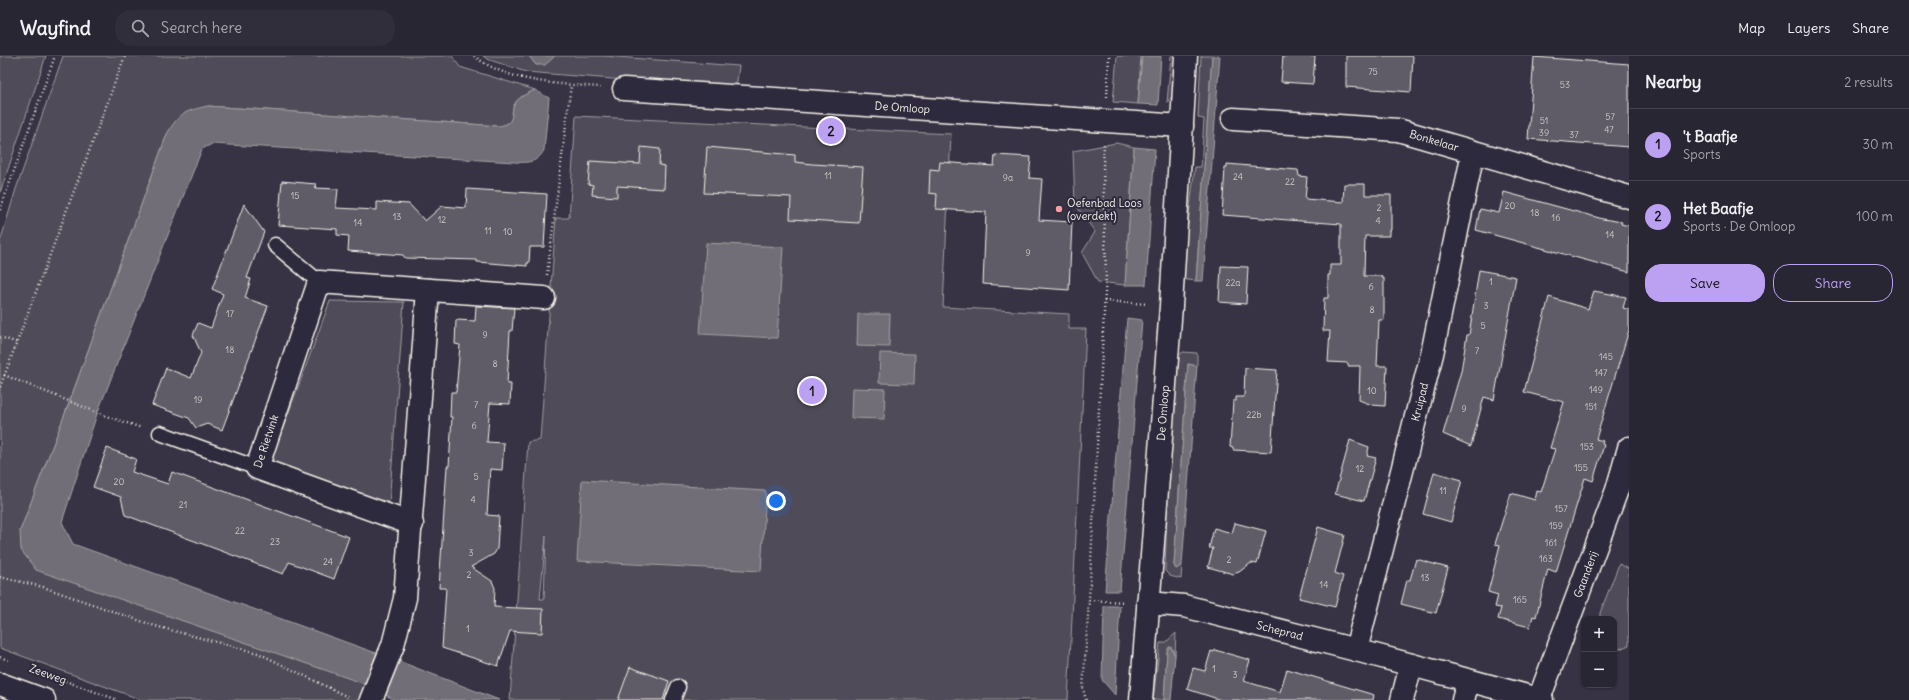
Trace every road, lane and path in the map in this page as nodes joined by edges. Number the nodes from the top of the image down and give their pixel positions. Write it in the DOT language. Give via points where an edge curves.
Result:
graph roads {
  1 [pos="55,56"];
  2 [pos="125,56"];
  3 [pos="474,56"];
  4 [pos="1110,56"];
  5 [pos="1186,56"];
  6 [pos="571,84"];
  7 [pos="624,89"];
  8 [pos="1233,119"];
  9 [pos="1105,121"];
  10 [pos="1182,126"];
  11 [pos="1473,152"];
  12 [pos="1629,197"];
  13 [pos="0,210"];
  14 [pos="275,245"];
  15 [pos="319,282"];
  16 [pos="428,290"];
  17 [pos="544,298"];
  18 [pos="1104,301"];
  19 [pos="1171,306"];
  20 [pos="0,337"];
  21 [pos="18,343"];
  22 [pos="4,375"];
  23 [pos="0,387"];
  24 [pos="160,433"];
  25 [pos="1629,448"];
  26 [pos="257,468"];
  27 [pos="412,524"];
  28 [pos="0,577"];
  29 [pos="1090,600"];
  30 [pos="1148,603"];
  31 [pos="1356,650"];
  32 [pos="0,657"];
  33 [pos="15,662"];
  34 [pos="1411,665"];
  35 [pos="51,676"];
  36 [pos="0,684"];
  37 [pos="1466,690"];
  38 [pos="372,695"];
  39 [pos="44,700"];
  40 [pos="118,700"];
  41 [pos="351,700"];
  42 [pos="1086,700"];
  43 [pos="1141,700"];
  44 [pos="1402,700"];
  45 [pos="1540,700"];
  1 -- 13 [label="path"];
  2 -- 21 [label="path"];
  3 -- 6 [label="path" via="505,73 528,79"];
  4 -- 9 [label="path"];
  5 -- 10 [label="street, De Omloop"];
  6 -- 7 [label="path"];
  6 -- 17 [label="path"];
  7 -- 9 [label="street, De Omloop"];
  8 -- 11 [label="street, Bonkelaar" via="1398,130"];
  9 -- 10 [label="street, De Omloop"];
  9 -- 18 [label="path"];
  10 -- 19 [label="street, De Omloop"];
  11 -- 12 [label="street, Bonkelaar"];
  11 -- 31 [label="street, Kruipad" via="1432,354"];
  14 -- 15 [label="lane"];
  15 -- 16 [label="street"];
  15 -- 26 [label="street, De Rietvink"];
  16 -- 17 [label="street"];
  16 -- 27 [label="street"];
  18 -- 19 [label="path"];
  18 -- 29 [label="path"];
  19 -- 30 [label="street, De Omloop"];
  20 -- 21 [label="path"];
  21 -- 22 [label="path"];
  22 -- 23 [label="path"];
  22 -- 24 [label="path" via="106,416"];
  24 -- 26 [label="lane"];
  25 -- 45 [label="street, Gaanderij" via="1617,490"];
  26 -- 27 [label="street, De Rietvink"];
  27 -- 38 [label="street" via="405,598 393,645"];
  28 -- 41 [label="path" via="43,587 154,626 258,653"];
  29 -- 30 [label="path"];
  29 -- 42 [label="path" via="1083,688"];
  30 -- 31 [label="street, Scheprad" via="1184,606"];
  30 -- 43 [label="street, De Omloop"];
  31 -- 34 [label="street, Scheprad"];
  32 -- 33 [label="path, Zeeweg"];
  34 -- 37 [label="street, Gaanderij"];
  34 -- 44 [label="street"];
  35 -- 40 [label="path, Zeeweg"];
  36 -- 39 [label="street"];
  37 -- 45 [label="street, Gaanderij"];
}
